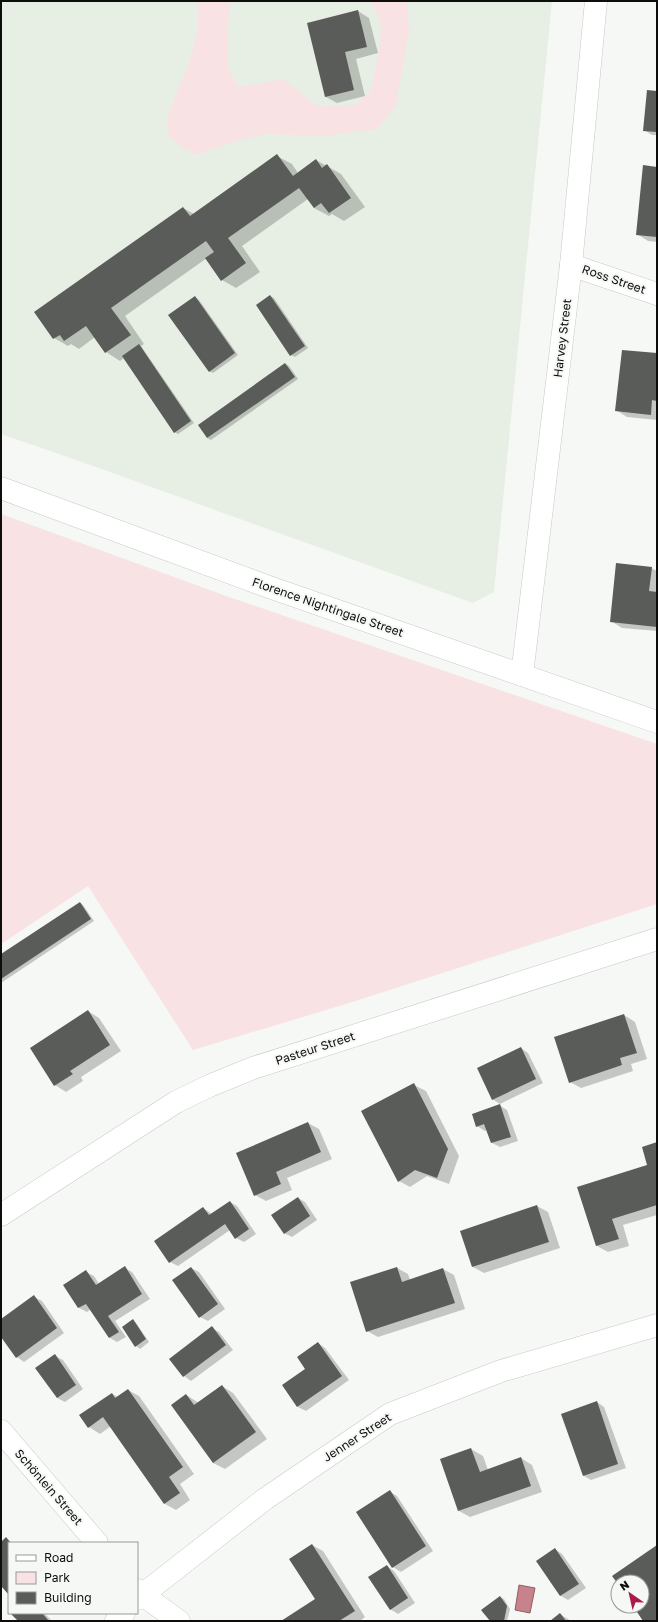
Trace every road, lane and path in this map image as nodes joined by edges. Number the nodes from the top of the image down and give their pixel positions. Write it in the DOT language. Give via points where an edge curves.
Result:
graph roads {
  1 [pos="596,1"];
  2 [pos="571,265"];
  3 [pos="657,294"];
  4 [pos="1,488"];
  5 [pos="522,675"];
  6 [pos="657,722"];
  7 [pos="657,940"];
  8 [pos="1,1215"];
  9 [pos="657,1325"];
  10 [pos="1,1432"];
  11 [pos="96,1542"];
  12 [pos="138,1594"];
  13 [pos="179,1621"];
  1 -- 2 [label="street, Harvey Street"];
  2 -- 3 [label="street, Ross Street"];
  2 -- 5 [label="street, Harvey Street"];
  4 -- 5 [label="street, Florence Nightingale Street" via="269,587"];
  5 -- 6 [label="street, Florence Nightingale Street"];
  7 -- 8 [label="street, Pasteur Street" via="254,1068 209,1086 176,1102"];
  9 -- 12 [label="street, Jenner Street" via="501,1371 390,1414 265,1499"];
  10 -- 11 [label="street, Schönlein Street"];
  12 -- 13 [label="street"];
}
